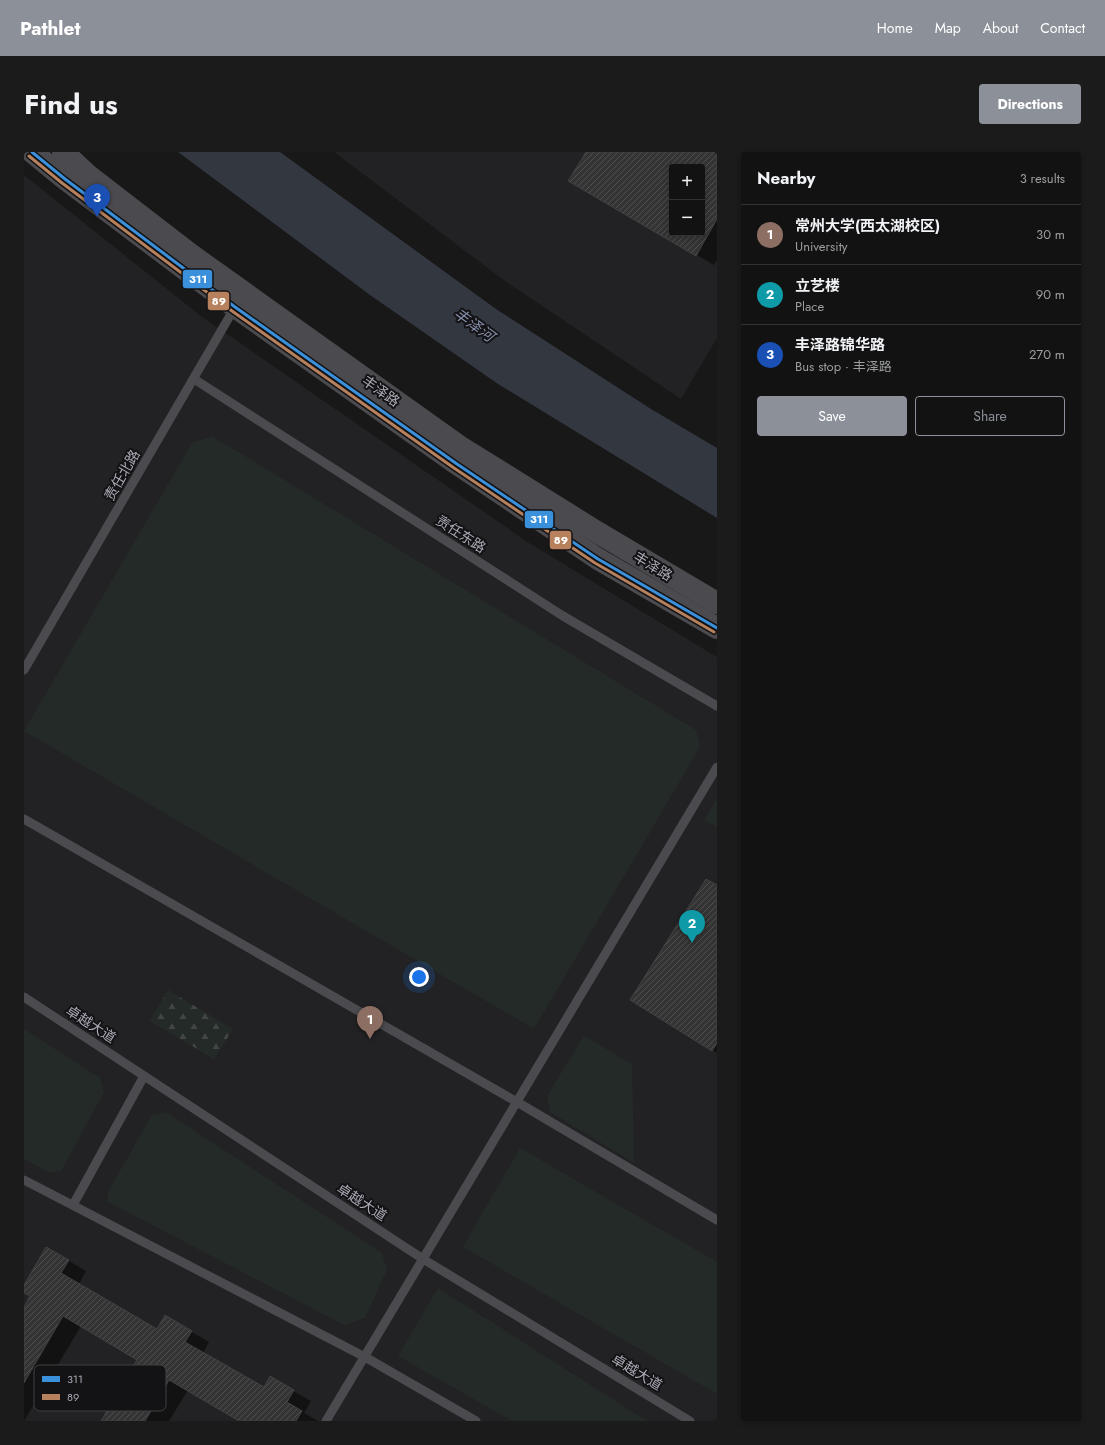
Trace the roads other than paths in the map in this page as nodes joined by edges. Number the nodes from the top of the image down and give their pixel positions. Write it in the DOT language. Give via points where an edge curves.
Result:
graph roads {
  1 [pos="32,152"];
  2 [pos="63,152"];
  3 [pos="240,300"];
  4 [pos="194,379"];
  5 [pos="717,603"];
  6 [pos="717,628"];
  7 [pos="24,670"];
  8 [pos="717,706"];
  9 [pos="717,767"];
  10 [pos="24,819"];
  11 [pos="24,997"];
  12 [pos="144,1076"];
  13 [pos="517,1102"];
  14 [pos="24,1180"];
  15 [pos="73,1205"];
  16 [pos="717,1220"];
  17 [pos="423,1259"];
  18 [pos="365,1357"];
  19 [pos="326,1421"];
  20 [pos="476,1421"];
  21 [pos="690,1421"];
  1 -- 3 [label="street, 丰泽路" via="65,179"];
  2 -- 3 [label="street, 丰泽路"];
  3 -- 4 [label="lane, 责任北路"];
  3 -- 5 [label="street, 丰泽路" via="459,446 596,532"];
  3 -- 6 [label="street, 丰泽路" via="457,464 598,559"];
  4 -- 7 [label="lane, 责任北路"];
  4 -- 8 [label="lane, 责任东路" via="563,616"];
  9 -- 13 [label="lane"];
  10 -- 13 [label="lane"];
  11 -- 12 [label="lane, 卓越大道"];
  12 -- 15 [label="lane"];
  12 -- 17 [label="lane, 卓越大道"];
  13 -- 16 [label="lane"];
  13 -- 17 [label="lane"];
  14 -- 15 [label="lane"];
  15 -- 18 [label="lane"];
  17 -- 18 [label="lane"];
  17 -- 21 [label="lane, 卓越大道"];
  18 -- 19 [label="lane"];
  18 -- 20 [label="lane"];
}
